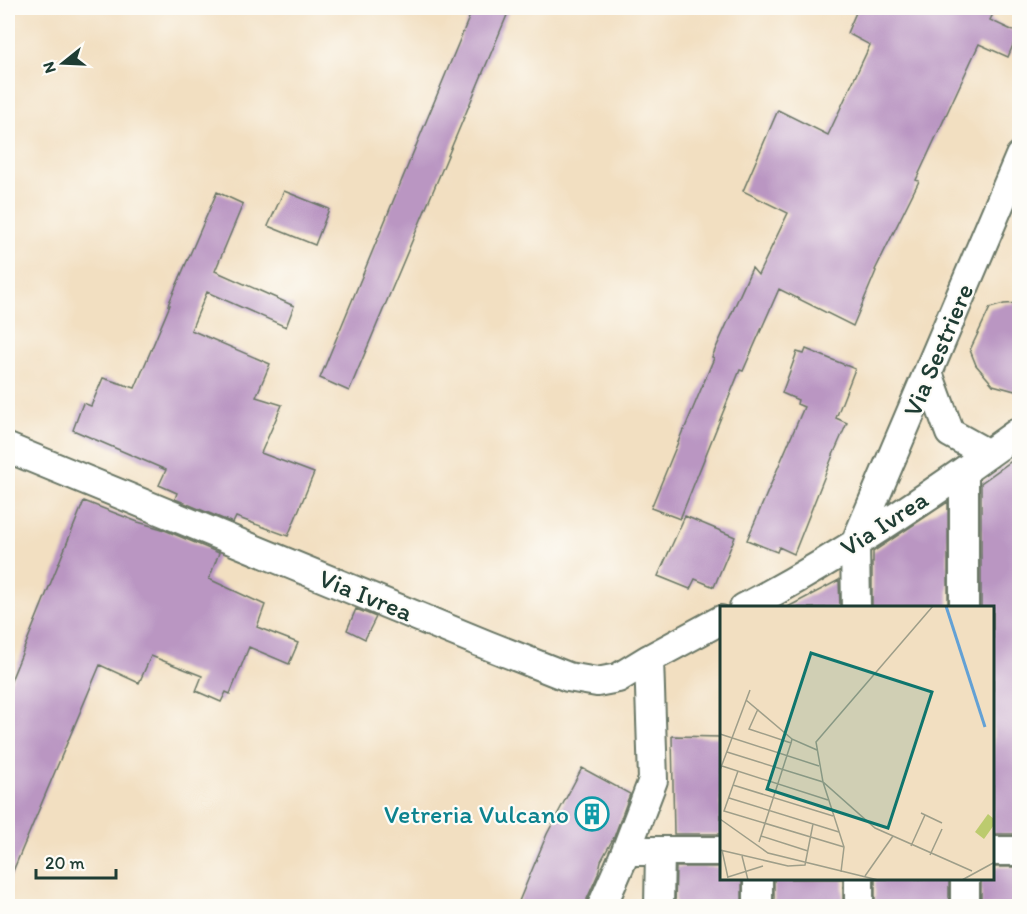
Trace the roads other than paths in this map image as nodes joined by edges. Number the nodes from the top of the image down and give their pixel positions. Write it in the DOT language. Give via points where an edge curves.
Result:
graph roads {
  1 [pos="1020,156"];
  2 [pos="928,373"];
  3 [pos="1020,431"];
  4 [pos="8,448"];
  5 [pos="988,454"];
  6 [pos="964,471"];
  7 [pos="855,544"];
  8 [pos="750,606"];
  9 [pos="856,606"];
  10 [pos="964,606"];
  11 [pos="720,621"];
  12 [pos="649,659"];
  13 [pos="626,851"];
  14 [pos="660,851"];
  15 [pos="720,851"];
  16 [pos="994,851"];
  17 [pos="1020,851"];
  18 [pos="758,881"];
  19 [pos="859,881"];
  20 [pos="965,881"];
  21 [pos="602,906"];
  22 [pos="658,906"];
  23 [pos="758,906"];
  24 [pos="859,906"];
  25 [pos="965,906"];
  1 -- 2 [label="street, Via Sestriere"];
  2 -- 5 [label="street" via="950,433"];
  2 -- 7 [label="street, Via Sestriere"];
  3 -- 5 [label="street, Via Ivrea"];
  4 -- 12 [label="street, Via Ivrea" via="568,677 597,682 618,678"];
  5 -- 6 [label="street, Via Ivrea"];
  6 -- 7 [label="street, Via Ivrea"];
  6 -- 10 [label="street"];
  7 -- 8 [label="street, Via Ivrea"];
  7 -- 9 [label="street"];
  11 -- 12 [label="street, Via Ivrea"];
  12 -- 13 [label="street" via="652,780"];
  13 -- 14 [label="street"];
  13 -- 21 [label="street"];
  14 -- 15 [label="street"];
  14 -- 22 [label="street"];
  16 -- 17 [label="street"];
  18 -- 23 [label="street"];
  19 -- 24 [label="street"];
  20 -- 25 [label="street"];
}
